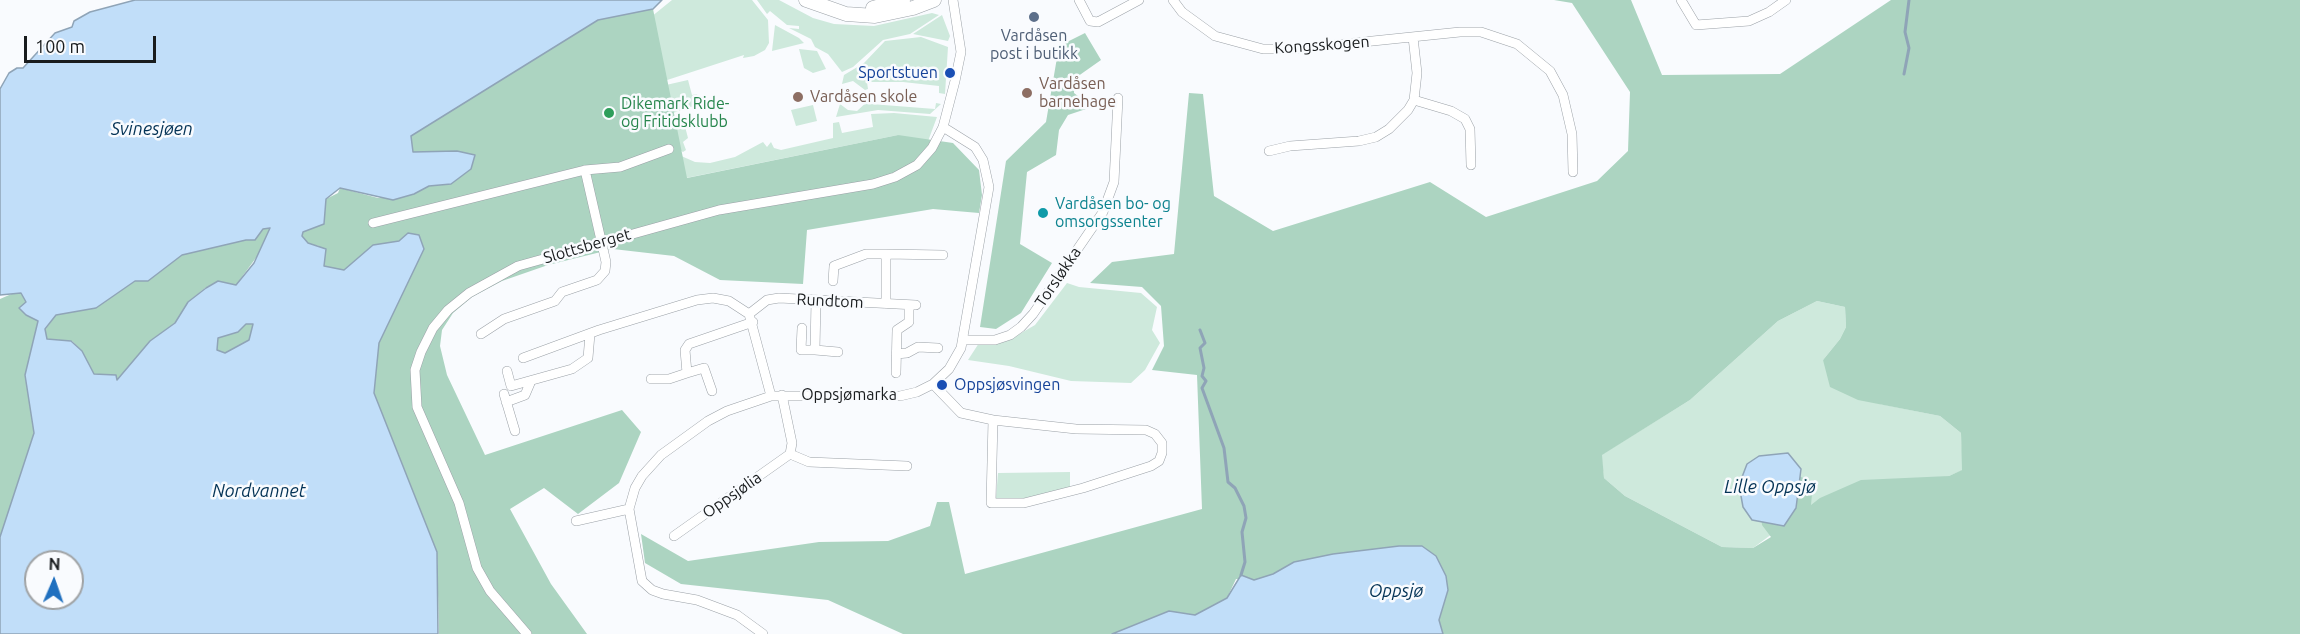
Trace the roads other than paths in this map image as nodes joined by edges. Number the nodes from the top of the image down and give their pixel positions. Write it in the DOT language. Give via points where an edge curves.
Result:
graph roads {
  1 [pos="806,0"];
  2 [pos="903,0"];
  3 [pos="934,0"];
  4 [pos="953,0"];
  5 [pos="1079,0"];
  6 [pos="1139,0"];
  7 [pos="1173,0"];
  8 [pos="1681,0"];
  9 [pos="1786,0"];
  10 [pos="836,10"];
  11 [pos="1413,37"];
  12 [pos="1118,98"];
  13 [pos="1414,100"];
  14 [pos="943,127"];
  15 [pos="669,149"];
  16 [pos="1269,151"];
  17 [pos="1471,165"];
  18 [pos="585,170"];
  19 [pos="1573,172"];
  20 [pos="373,224"];
  21 [pos="602,241"];
  22 [pos="886,254"];
  23 [pos="943,255"];
  24 [pos="833,281"];
  25 [pos="816,300"];
  26 [pos="886,304"];
  27 [pos="751,318"];
  28 [pos="815,329"];
  29 [pos="482,334"];
  30 [pos="590,334"];
  31 [pos="963,340"];
  32 [pos="938,348"];
  33 [pos="815,350"];
  34 [pos="838,352"];
  35 [pos="896,354"];
  36 [pos="522,358"];
  37 [pos="507,371"];
  38 [pos="687,373"];
  39 [pos="896,373"];
  40 [pos="651,379"];
  41 [pos="531,381"];
  42 [pos="933,384"];
  43 [pos="712,391"];
  44 [pos="782,395"];
  45 [pos="771,396"];
  46 [pos="993,420"];
  47 [pos="515,431"];
  48 [pos="790,454"];
  49 [pos="907,466"];
  50 [pos="629,509"];
  51 [pos="576,521"];
  52 [pos="674,536"];
  53 [pos="527,634"];
  54 [pos="763,634"];
  1 -- 10 [label="main road"];
  2 -- 10 [label="main road" via="868,9"];
  3 -- 10 [label="main road" via="875,16"];
  4 -- 14 [label="street, Slottsberget" via="961,52"];
  5 -- 6 [label="street" via="1090,21 1098,22"];
  7 -- 11 [label="street, Kongsskogen" via="1215,36 1263,49"];
  8 -- 9 [label="street" via="1696,25 1749,21"];
  11 -- 13 [label="street" via="1417,74"];
  11 -- 19 [label="street, Kongsskogen" via="1481,32 1529,51 1550,71 1563,95 1572,134"];
  12 -- 31 [label="street, Torsløkka" via="1114,182 1103,212 1021,327 995,340"];
  13 -- 16 [label="street" via="1399,120 1376,137"];
  13 -- 17 [label="street" via="1465,119 1470,129"];
  14 -- 21 [label="street, Slottsberget" via="917,165 895,177 719,210"];
  14 -- 31 [label="street, Oppsjømarka" via="975,147 983,160 989,187"];
  15 -- 18 [label="street" via="620,167"];
  18 -- 20 [label="street"];
  18 -- 21 [label="street"];
  21 -- 29 [label="street" via="605,271 597,280 562,292 555,301 504,319"];
  21 -- 53 [label="street, Slottsberget" via="518,267 469,293 433,328 415,370 417,407 459,503 477,568 490,591"];
  22 -- 23 [label="street"];
  22 -- 24 [label="street" via="866,254 834,266"];
  22 -- 26 [label="street"];
  25 -- 26 [label="street, Rundtom" via="833,296"];
  25 -- 27 [label="street, Rundtom" via="767,300"];
  25 -- 28 [label="street"];
  26 -- 35 [label="street, Rundtom" via="913,305 909,322 897,330"];
  27 -- 30 [label="street" via="729,301 713,298"];
  27 -- 38 [label="street, Rundtom" via="689,344 685,350"];
  27 -- 45 [label="street"];
  28 -- 33 [label="street"];
  28 -- 33 [label="street" via="797,328 801,350"];
  30 -- 36 [label="street"];
  30 -- 41 [label="street" via="588,358 572,369"];
  31 -- 42 [label="street, Oppsjømarka" via="949,369"];
  32 -- 35 [label="street" via="918,347"];
  33 -- 34 [label="street"];
  35 -- 39 [label="street"];
  37 -- 41 [label="street" via="511,386"];
  38 -- 40 [label="street"];
  38 -- 43 [label="street" via="702,364"];
  41 -- 47 [label="street" via="525,395 505,398"];
  42 -- 44 [label="street, Oppsjømarka" via="900,396"];
  42 -- 46 [label="street" via="961,413"];
  44 -- 45 [label="street, Oppsjømarka"];
  44 -- 48 [label="street" via="792,443"];
  45 -- 50 [label="street, Oppsjømarka" via="708,420 661,455 642,476"];
  46 -- 46 [label="street" via="1077,429 1146,430 1162,443 1162,453 1159,461 1150,466 1083,488 1024,503 991,503"];
  48 -- 49 [label="street" via="809,462"];
  48 -- 52 [label="street, Oppsjølia"];
  50 -- 51 [label="street"];
  50 -- 54 [label="street" via="642,581 663,594 697,600 737,615"];
}
